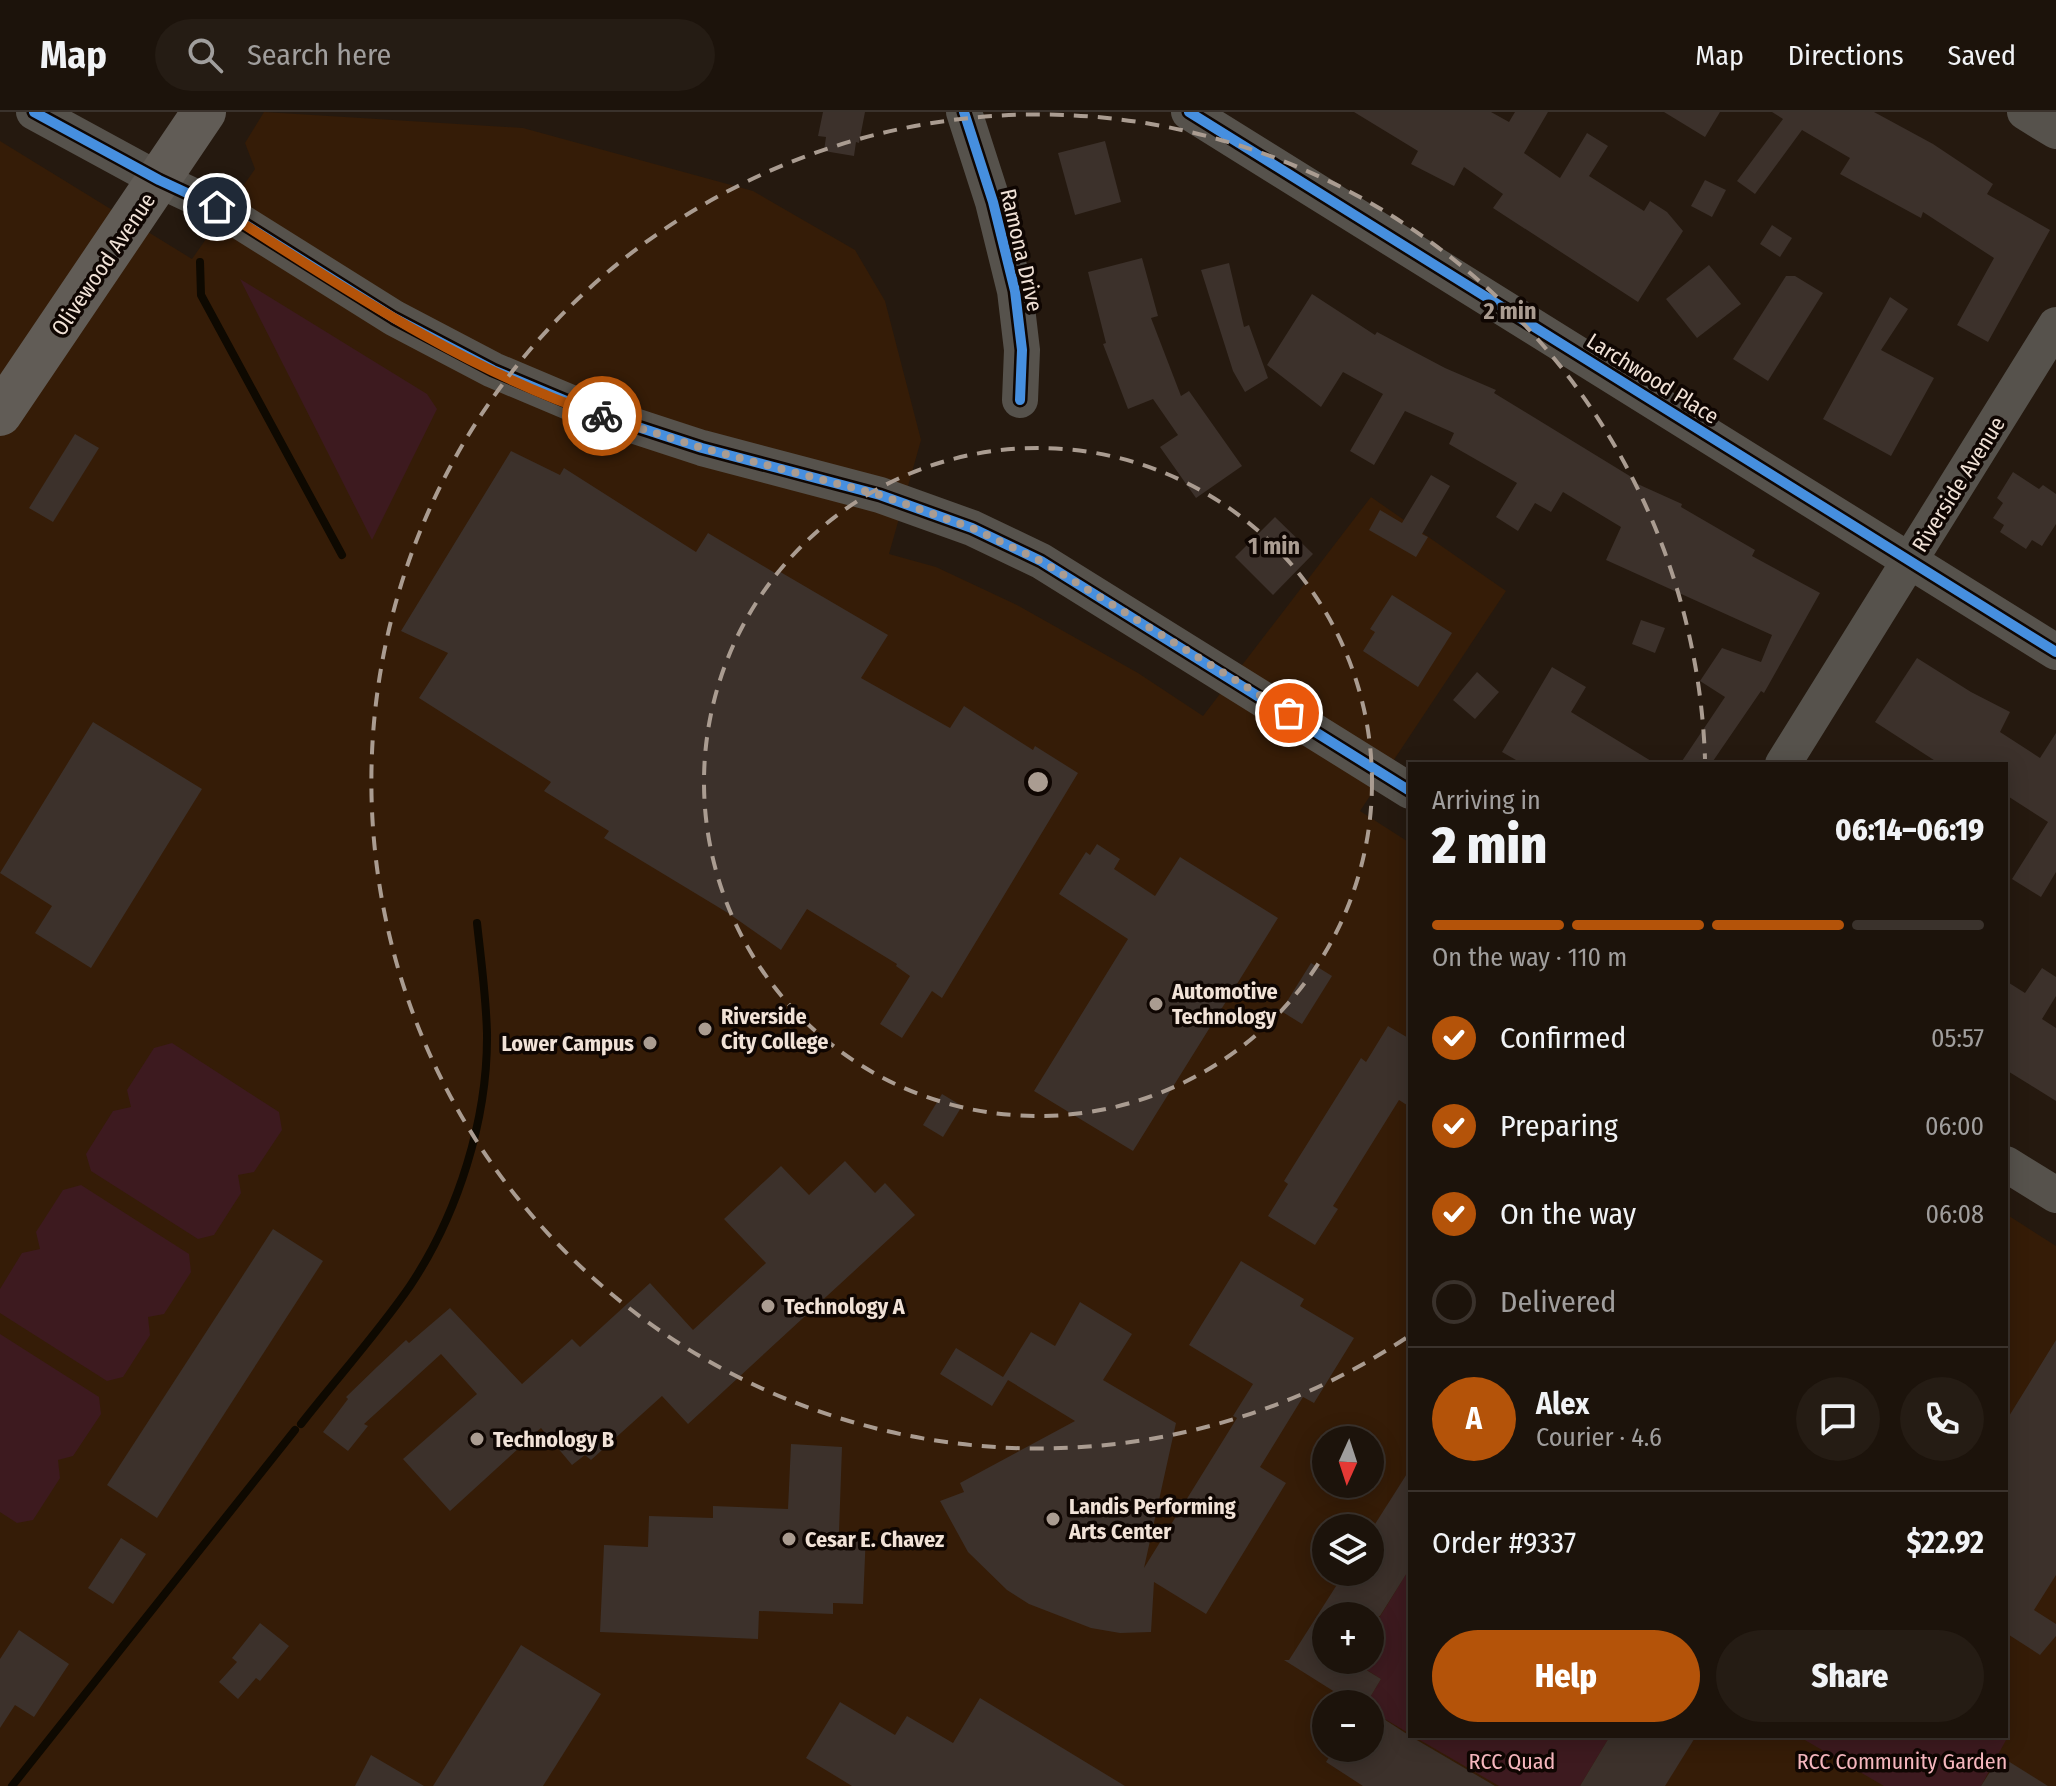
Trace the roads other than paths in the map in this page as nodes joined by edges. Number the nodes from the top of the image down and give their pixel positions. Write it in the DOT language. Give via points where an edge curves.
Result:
graph roads {
  1 [pos="34,112"];
  2 [pos="204,112"];
  3 [pos="964,112"];
  4 [pos="1189,112"];
  5 [pos="2025,112"];
  6 [pos="2056,131"];
  7 [pos="159,180"];
  8 [pos="2056,325"];
  9 [pos="1020,400"];
  10 [pos="0,414"];
  11 [pos="1909,562"];
  12 [pos="2056,652"];
  13 [pos="1784,762"];
  14 [pos="1408,790"];
  15 [pos="2008,1165"];
  16 [pos="2056,1195"];
  1 -- 7 [label="street"];
  2 -- 7 [label="main road, Olivewood Avenue"];
  3 -- 9 [label="street, Ramona Drive" via="1015,291 1022,350"];
  4 -- 11 [label="street, Larchwood Place"];
  5 -- 6 [label="street"];
  7 -- 10 [label="main road, Olivewood Avenue"];
  7 -- 14 [label="street" via="217,207 394,318 493,370 595,413 702,448 880,495 972,528 1041,561"];
  8 -- 11 [label="street, Riverside Avenue"];
  11 -- 12 [label="street, Larchwood Place"];
  11 -- 13 [label="street, Riverside Avenue"];
  15 -- 16 [label="street"];
}
